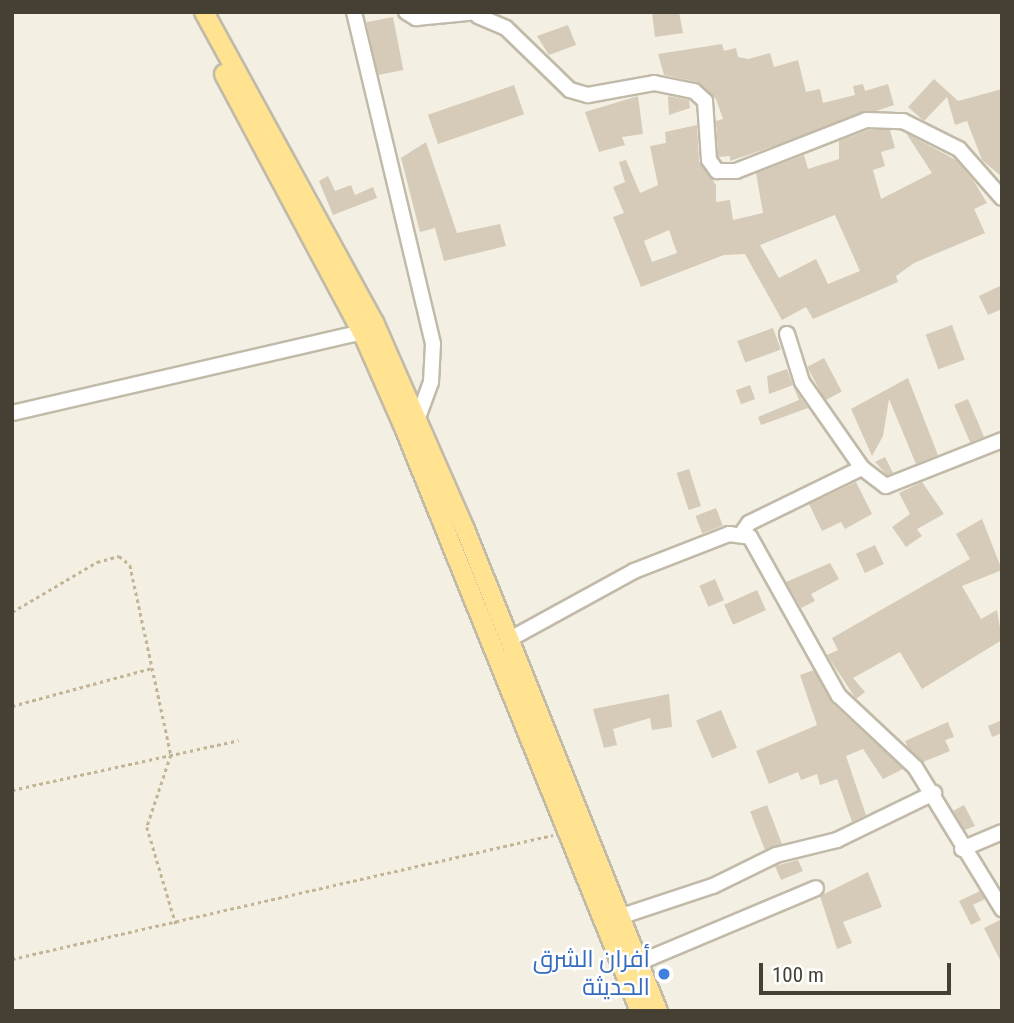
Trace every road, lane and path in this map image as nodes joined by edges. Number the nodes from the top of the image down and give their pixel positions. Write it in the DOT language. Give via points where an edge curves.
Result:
graph roads {
  1 [pos="191,12"];
  2 [pos="204,12"];
  3 [pos="354,12"];
  4 [pos="406,12"];
  5 [pos="478,14"];
  6 [pos="1002,198"];
  7 [pos="362,332"];
  8 [pos="787,334"];
  9 [pos="12,414"];
  10 [pos="410,421"];
  11 [pos="1002,440"];
  12 [pos="863,468"];
  13 [pos="742,533"];
  14 [pos="12,612"];
  15 [pos="510,639"];
  16 [pos="152,668"];
  17 [pos="12,706"];
  18 [pos="239,740"];
  19 [pos="544,751"];
  20 [pos="171,755"];
  21 [pos="12,790"];
  22 [pos="933,793"];
  23 [pos="567,831"];
  24 [pos="1002,832"];
  25 [pos="962,849"];
  26 [pos="816,888"];
  27 [pos="1002,909"];
  28 [pos="619,917"];
  29 [pos="176,924"];
  30 [pos="12,959"];
  31 [pos="638,963"];
  32 [pos="640,1011"];
  33 [pos="658,1011"];
  1 -- 7 [label="main road"];
  2 -- 10 [label="main road" via="364,303"];
  3 -- 10 [label="street" via="433,344 431,382"];
  4 -- 5 [label="street" via="416,18"];
  5 -- 6 [label="street" via="506,28 569,90 588,95 654,83 694,91 705,101 709,160 717,170 736,171 866,120 903,121 959,149"];
  7 -- 9 [label="street"];
  7 -- 10 [label="main road"];
  8 -- 12 [label="street" via="802,382"];
  10 -- 15 [label="main road"];
  10 -- 19 [label="main road"];
  11 -- 12 [label="street" via="895,486"];
  12 -- 13 [label="street" via="749,523"];
  13 -- 15 [label="street" via="634,571"];
  13 -- 22 [label="street" via="756,544 839,696 896,743"];
  14 -- 16 [label="path" via="86,567 122,557 130,565"];
  15 -- 19 [label="main road"];
  16 -- 17 [label="path"];
  16 -- 20 [label="path"];
  18 -- 20 [label="path"];
  19 -- 23 [label="main road"];
  19 -- 28 [label="main road"];
  20 -- 21 [label="path"];
  20 -- 29 [label="path" via="146,827"];
  22 -- 25 [label="street"];
  22 -- 28 [label="street" via="837,841 776,855 713,886"];
  23 -- 29 [label="path"];
  23 -- 32 [label="main road"];
  24 -- 25 [label="street"];
  25 -- 27 [label="street"];
  26 -- 31 [label="street"];
  28 -- 31 [label="main road"];
  29 -- 30 [label="path"];
  31 -- 33 [label="main road"];
}
